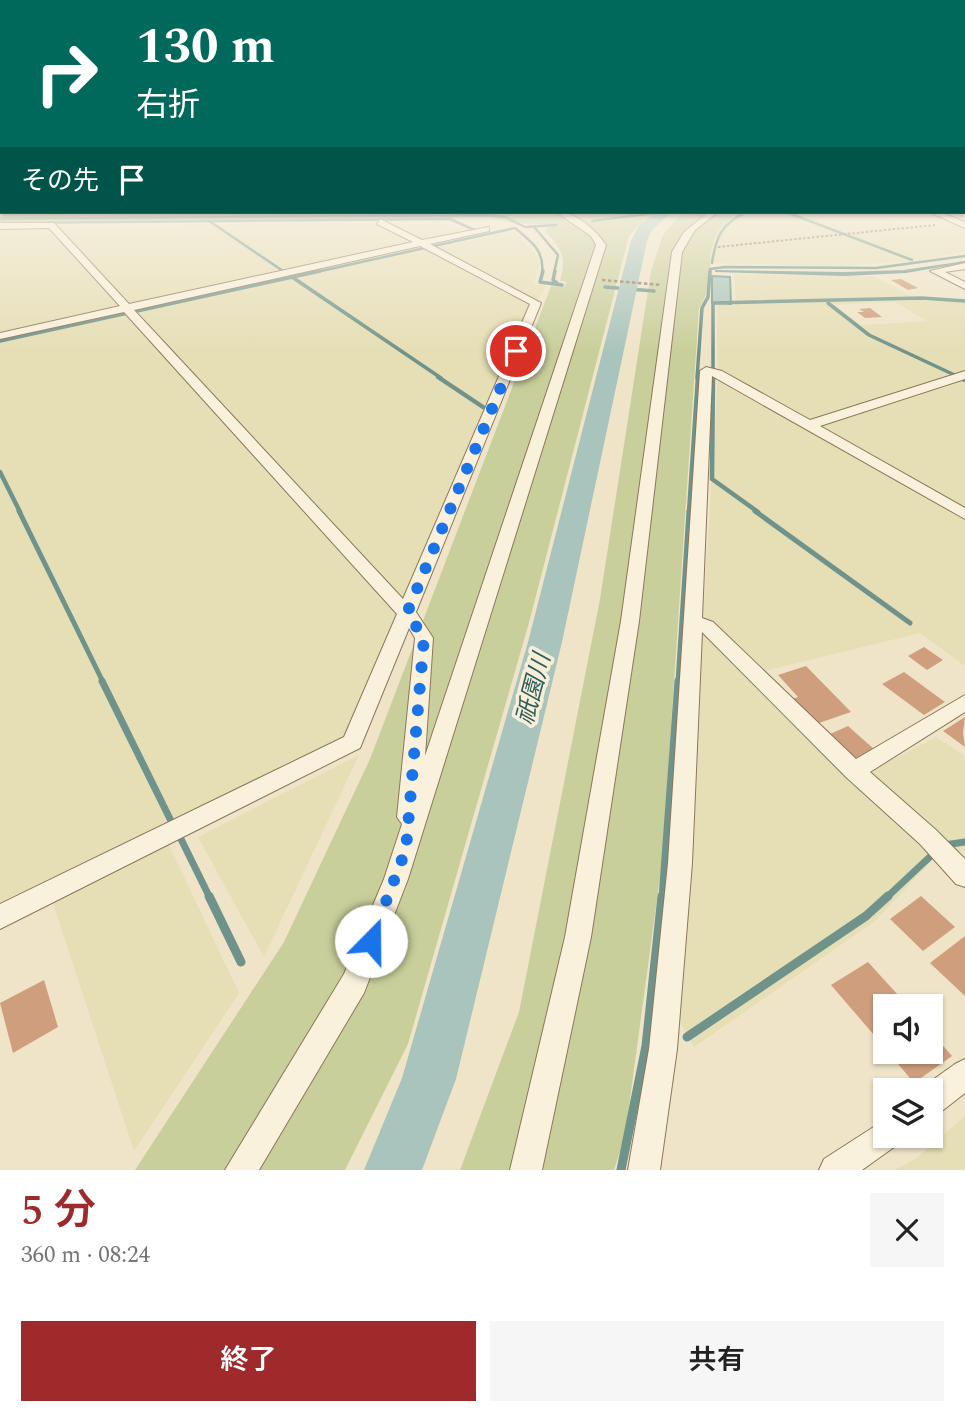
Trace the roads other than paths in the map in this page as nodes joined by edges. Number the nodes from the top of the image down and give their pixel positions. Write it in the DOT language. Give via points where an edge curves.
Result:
graph roads {
  1 [pos="68,243"];
  2 [pos="420,243"];
  3 [pos="439,243"];
  4 [pos="599,243"];
  5 [pos="681,243"];
  6 [pos="427,246"];
  7 [pos="965,266"];
  8 [pos="965,286"];
  9 [pos="132,311"];
  10 [pos="0,336"];
  11 [pos="960,377"];
  12 [pos="809,425"];
  13 [pos="965,514"];
  14 [pos="407,613"];
  15 [pos="692,621"];
  16 [pos="965,702"];
  17 [pos="854,771"];
  18 [pos="406,849"];
  19 [pos="957,867"];
  20 [pos="0,918"];
  21 [pos="965,1074"];
  22 [pos="943,1091"];
  23 [pos="873,1143"];
  24 [pos="241,1170"];
  25 [pos="526,1170"];
  26 [pos="644,1170"];
  27 [pos="835,1170"];
  1 -- 9 [label="street"];
  2 -- 6 [label="street"];
  3 -- 6 [label="street"];
  4 -- 18 [label="street"];
  5 -- 25 [label="street" via="630,621 583,909"];
  6 -- 9 [label="street"];
  6 -- 14 [label="street" via="536,303"];
  7 -- 8 [label="street" via="935,271"];
  9 -- 10 [label="street"];
  9 -- 14 [label="street"];
  11 -- 12 [label="street"];
  12 -- 13 [label="street"];
  12 -- 15 [label="street" via="712,372"];
  14 -- 18 [label="street" via="424,638"];
  14 -- 20 [label="street" via="352,742"];
  15 -- 17 [label="street" via="706,626"];
  15 -- 26 [label="street" via="680,863 663,1049"];
  16 -- 17 [label="street"];
  17 -- 19 [label="street"];
  18 -- 24 [label="street" via="354,983"];
  21 -- 22 [label="street"];
  23 -- 27 [label="street"];
}
